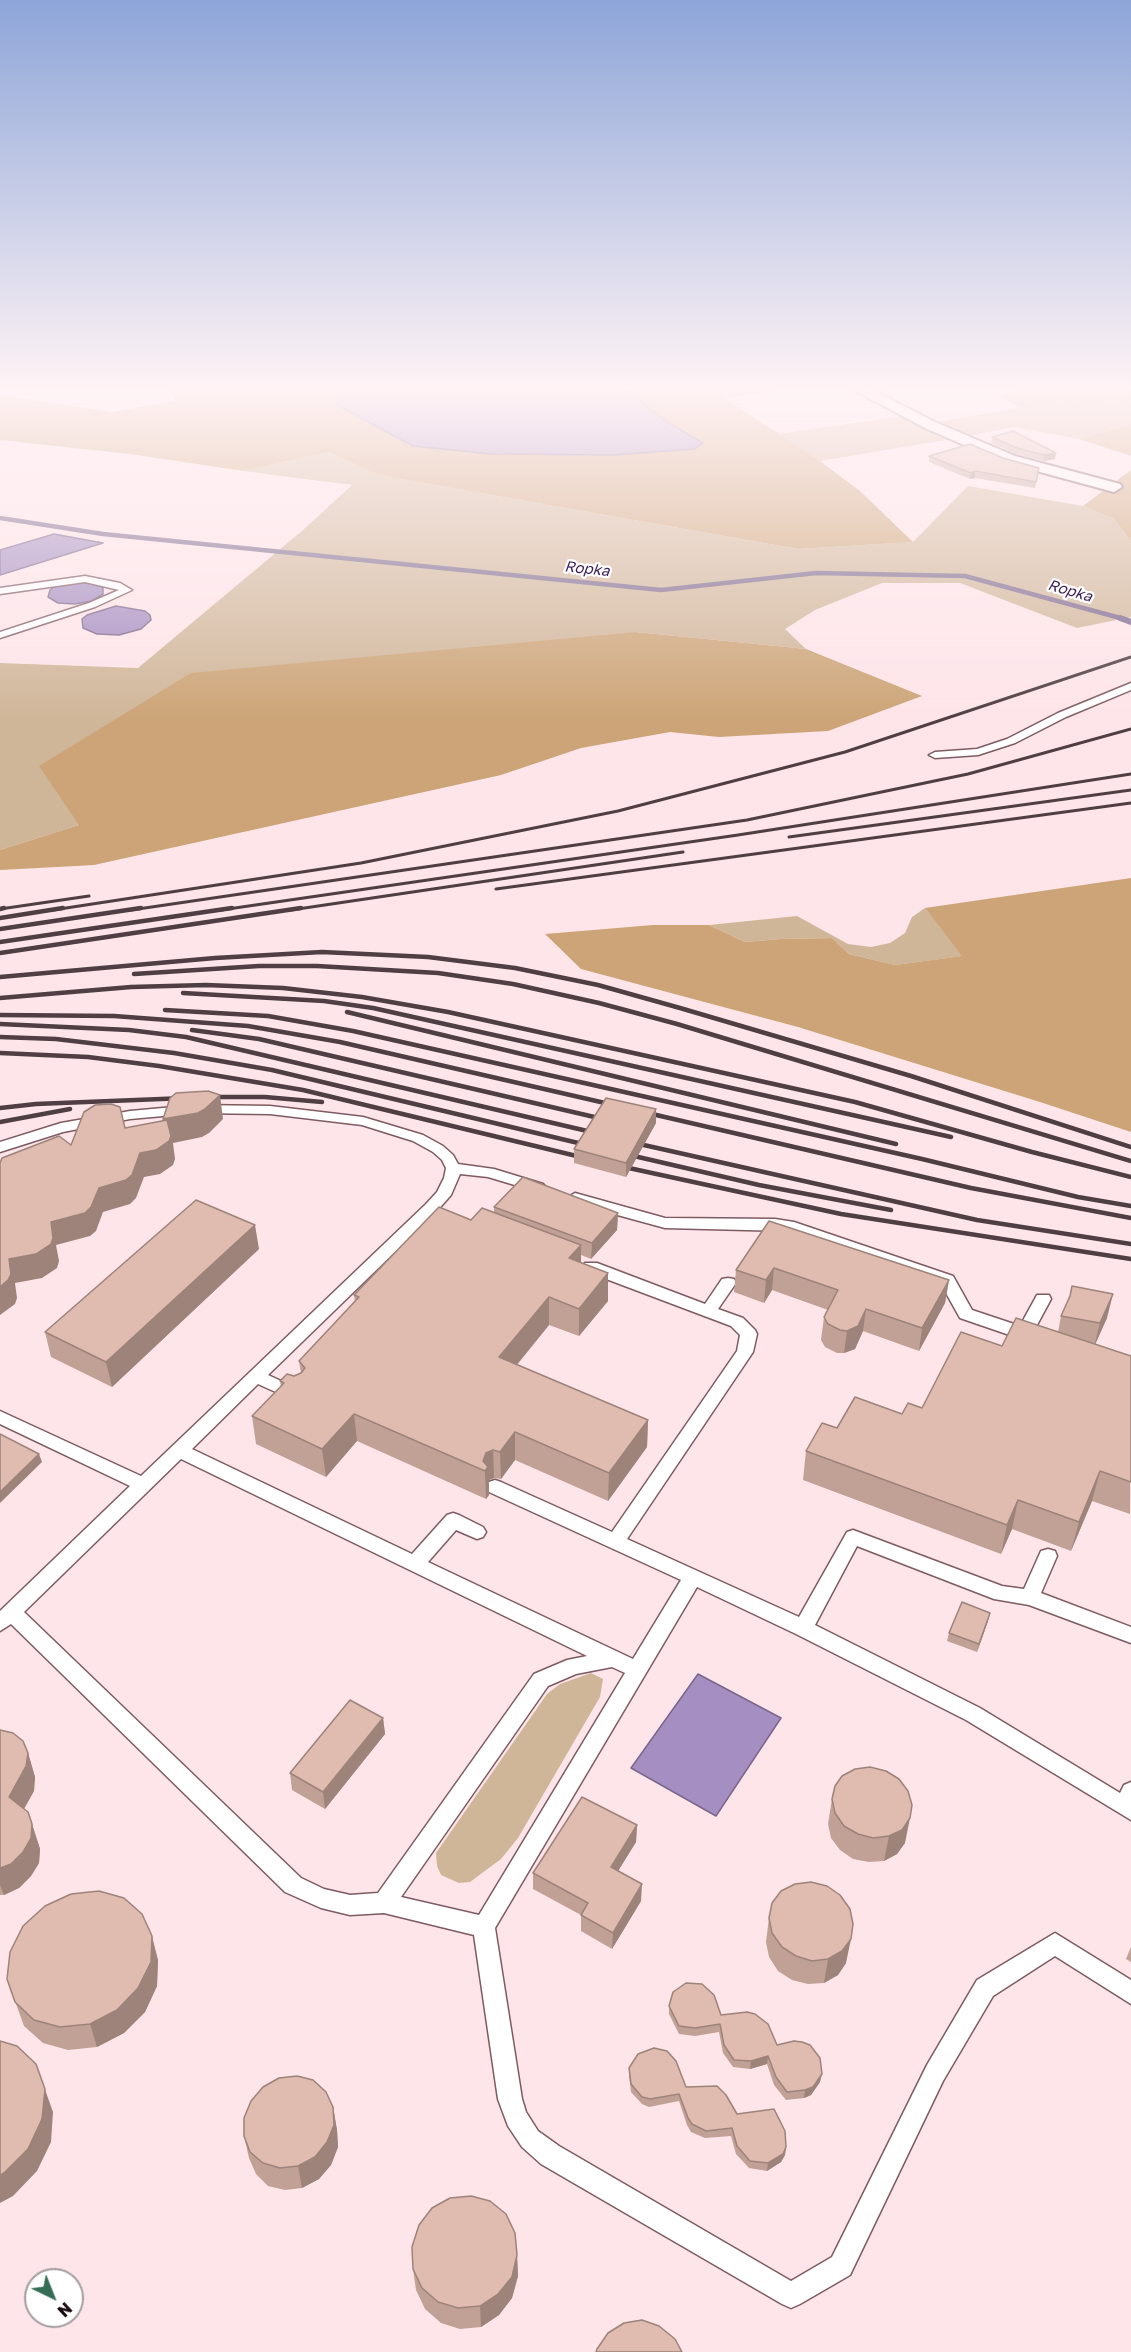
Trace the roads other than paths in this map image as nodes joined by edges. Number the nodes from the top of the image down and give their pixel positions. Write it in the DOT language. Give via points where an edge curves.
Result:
graph roads {
  1 [pos="0,591"];
  2 [pos="0,635"];
  3 [pos="1131,686"];
  4 [pos="935,755"];
  5 [pos="0,1147"];
  6 [pos="453,1168"];
  7 [pos="431,1208"];
  8 [pos="453,1216"];
  9 [pos="575,1262"];
  10 [pos="728,1283"];
  11 [pos="1043,1299"];
  12 [pos="708,1311"];
  13 [pos="255,1376"];
  14 [pos="297,1395"];
  15 [pos="0,1417"];
  16 [pos="178,1450"];
  17 [pos="142,1484"];
  18 [pos="495,1487"];
  19 [pos="477,1532"];
  20 [pos="615,1542"];
  21 [pos="1048,1556"];
  22 [pos="416,1564"];
  23 [pos="693,1577"];
  24 [pos="1030,1597"];
  25 [pos="6,1618"];
  26 [pos="803,1628"];
  27 [pos="1131,1635"];
  28 [pos="613,1659"];
  29 [pos="637,1670"];
  30 [pos="1129,1803"];
  31 [pos="384,1903"];
  32 [pos="484,1927"];
  33 [pos="1131,1994"];
  1 -- 2 [label="lane" via="85,579 127,590"];
  3 -- 4 [label="lane" via="1011,741 978,752"];
  5 -- 6 [label="lane" via="61,1128 130,1115 196,1109 270,1110 363,1122 418,1138 438,1149"];
  6 -- 7 [label="lane" via="443,1195"];
  6 -- 11 [label="lane" via="489,1172 665,1223 789,1226 948,1280 966,1314 1024,1334"];
  7 -- 8 [label="lane"];
  7 -- 13 [label="lane"];
  9 -- 12 [label="lane"];
  10 -- 12 [label="lane"];
  12 -- 20 [label="lane" via="744,1327 749,1334 745,1352"];
  13 -- 14 [label="lane"];
  13 -- 16 [label="lane"];
  15 -- 17 [label="lane"];
  16 -- 17 [label="lane"];
  16 -- 22 [label="lane"];
  17 -- 25 [label="lane"];
  18 -- 20 [label="lane"];
  19 -- 22 [label="lane" via="453,1520"];
  20 -- 23 [label="lane"];
  21 -- 24 [label="lane"];
  22 -- 28 [label="lane"];
  23 -- 26 [label="lane"];
  23 -- 29 [label="lane"];
  24 -- 26 [label="lane" via="1001,1594 853,1537"];
  24 -- 27 [label="lane"];
  25 -- 31 [label="lane" via="293,1885 350,1905"];
  26 -- 30 [label="lane" via="973,1714"];
  28 -- 29 [label="lane"];
  28 -- 31 [label="lane" via="574,1666 541,1680"];
  29 -- 32 [label="lane"];
  31 -- 32 [label="lane"];
  32 -- 33 [label="lane" via="510,2099 516,2118 530,2139 550,2156 791,2295 841,2266 935,2073 985,1988 1055,1943"];
}
